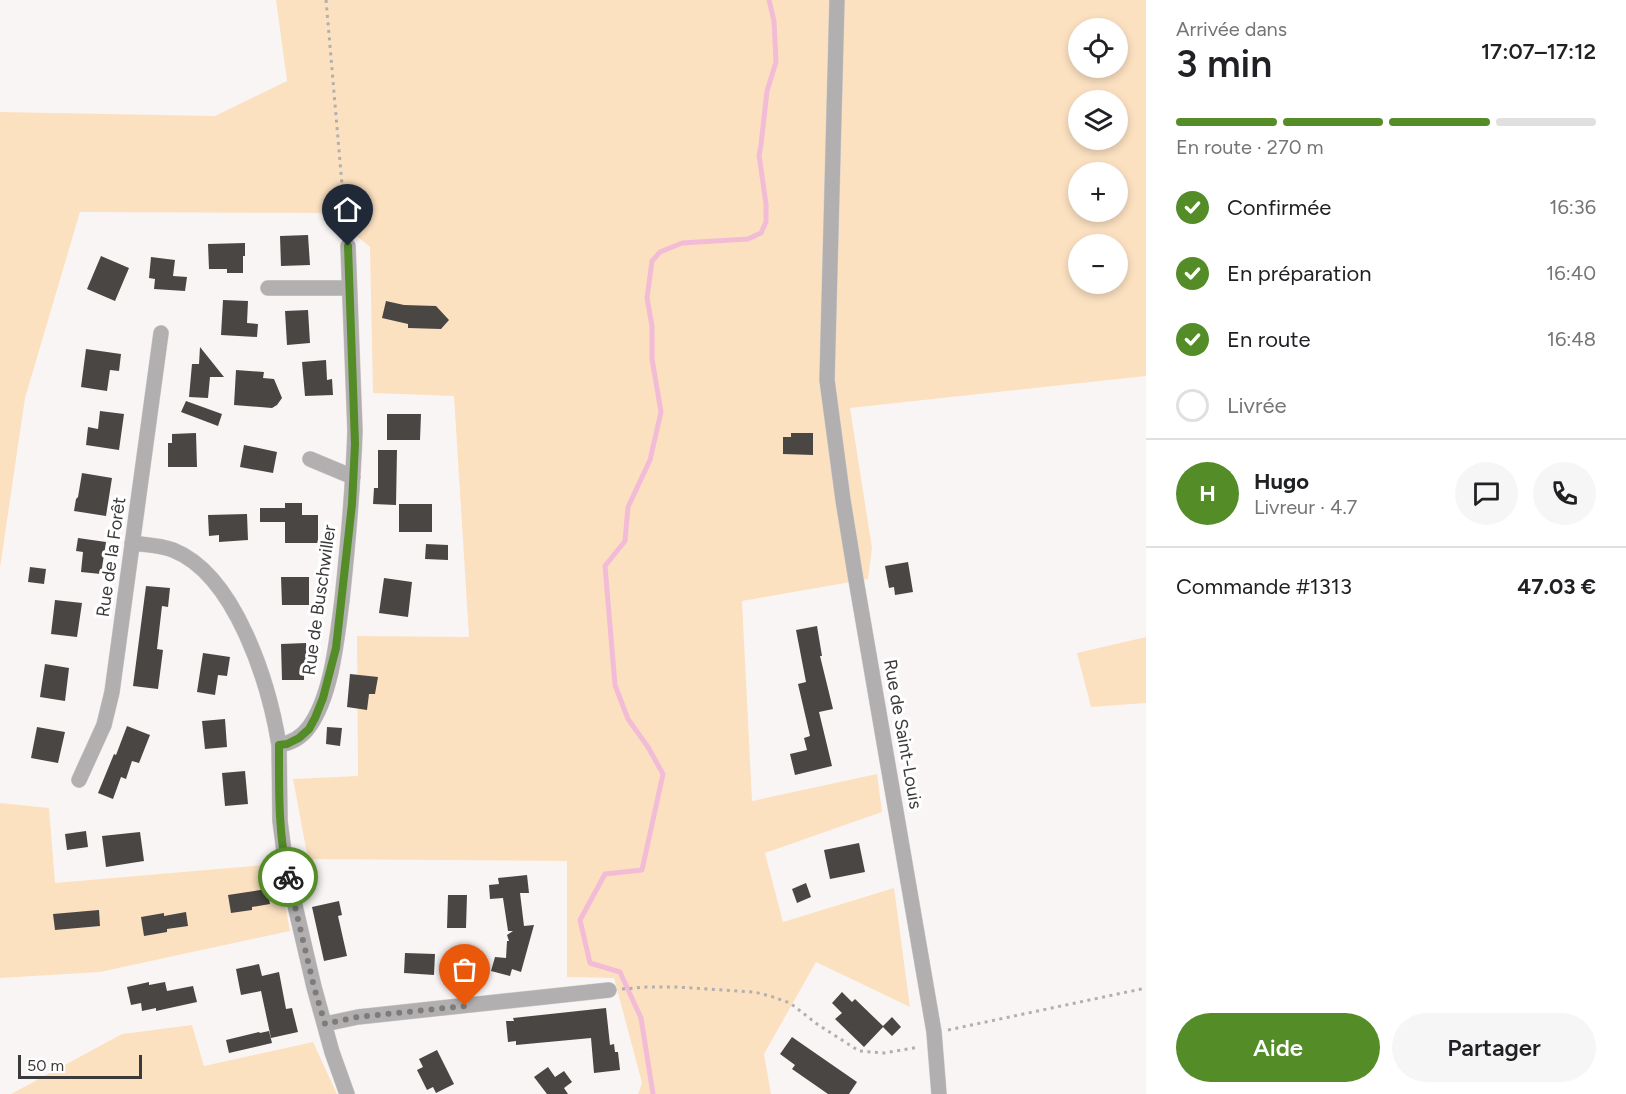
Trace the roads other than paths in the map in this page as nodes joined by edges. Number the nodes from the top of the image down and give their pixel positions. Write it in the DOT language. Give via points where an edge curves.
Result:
graph roads {
  1 [pos="837,0"];
  2 [pos="348,246"];
  3 [pos="267,288"];
  4 [pos="348,288"];
  5 [pos="161,333"];
  6 [pos="310,459"];
  7 [pos="353,477"];
  8 [pos="132,543"];
  9 [pos="279,745"];
  10 [pos="79,780"];
  11 [pos="613,990"];
  12 [pos="325,1024"];
  13 [pos="347,1094"];
  14 [pos="939,1094"];
  1 -- 14 [label="street, Rue de Saint-Louis" via="827,380 855,574 935,1037"];
  2 -- 4 [label="street, Rue de Buschwiller"];
  3 -- 4 [label="street"];
  4 -- 7 [label="street, Rue de Buschwiller" via="355,431"];
  5 -- 8 [label="street, Rue de la Forêt"];
  6 -- 7 [label="street"];
  7 -- 9 [label="street, Rue de Buschwiller" via="336,648 323,698 304,734"];
  8 -- 9 [label="street" via="174,550 197,566 223,595 245,631 259,666"];
  8 -- 10 [label="street, Rue de la Forêt" via="108,712"];
  9 -- 12 [label="street" via="283,851"];
  11 -- 12 [label="street" via="358,1017"];
  12 -- 13 [label="street"];
}
